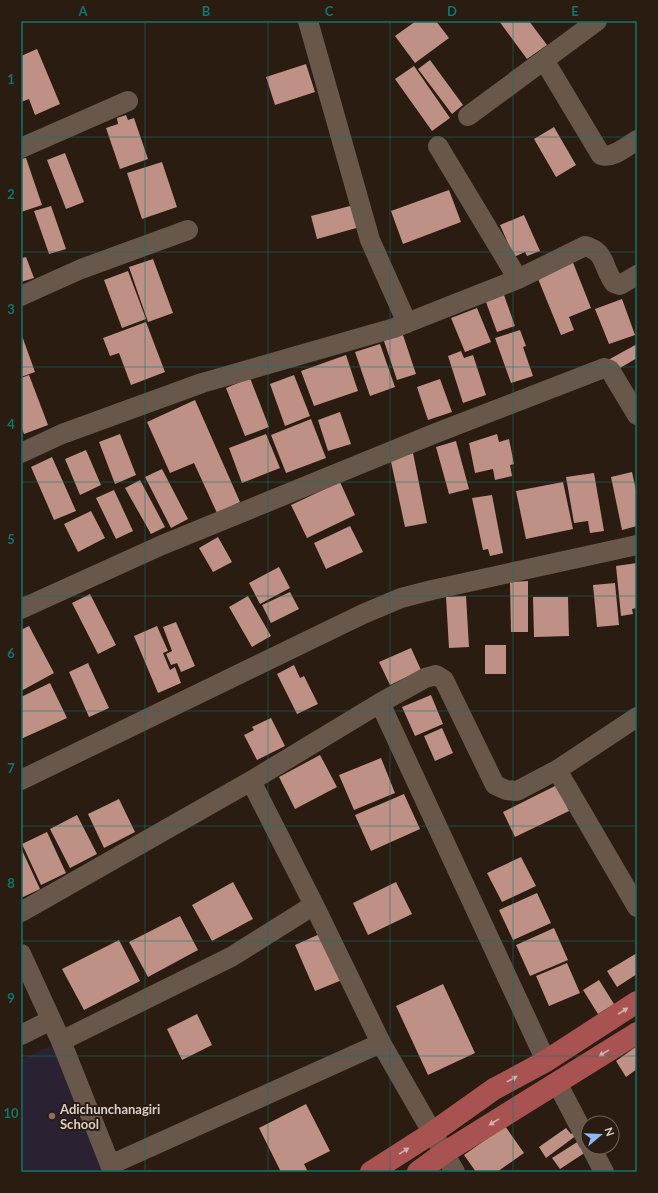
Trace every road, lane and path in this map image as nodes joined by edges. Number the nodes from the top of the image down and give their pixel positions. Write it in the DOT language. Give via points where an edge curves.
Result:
graph roads {
  1 [pos="308,21"];
  2 [pos="597,21"];
  3 [pos="544,60"];
  4 [pos="128,101"];
  5 [pos="468,116"];
  6 [pos="637,140"];
  7 [pos="438,146"];
  8 [pos="21,148"];
  9 [pos="188,230"];
  10 [pos="637,275"];
  11 [pos="518,279"];
  12 [pos="21,296"];
  13 [pos="407,322"];
  14 [pos="637,415"];
  15 [pos="21,452"];
  16 [pos="637,545"];
  17 [pos="21,609"];
  18 [pos="380,703"];
  19 [pos="637,717"];
  20 [pos="557,770"];
  21 [pos="21,780"];
  22 [pos="251,781"];
  23 [pos="314,905"];
  24 [pos="637,907"];
  25 [pos="21,912"];
  26 [pos="21,954"];
  27 [pos="637,1002"];
  28 [pos="52,1020"];
  29 [pos="637,1033"];
  30 [pos="21,1035"];
  31 [pos="61,1041"];
  32 [pos="381,1043"];
  33 [pos="546,1060"];
  34 [pos="557,1083"];
  35 [pos="580,1127"];
  36 [pos="432,1133"];
  37 [pos="444,1153"];
  38 [pos="595,1155"];
  39 [pos="111,1168"];
  40 [pos="371,1172"];
  41 [pos="418,1172"];
  42 [pos="455,1172"];
  43 [pos="604,1172"];
  1 -- 13 [label="street" via="370,240"];
  2 -- 3 [label="street"];
  3 -- 5 [label="street"];
  3 -- 6 [label="street" via="601,154 612,155"];
  4 -- 8 [label="street"];
  7 -- 11 [label="street"];
  9 -- 12 [label="street" via="81,269"];
  10 -- 11 [label="street" via="620,285 614,283 595,248 585,246"];
  11 -- 13 [label="street"];
  13 -- 15 [label="street" via="202,383 62,434"];
  14 -- 17 [label="street" via="610,370 604,368 436,433 162,545"];
  16 -- 21 [label="street" via="401,598"];
  18 -- 20 [label="street" via="425,678 436,675 444,680 495,785 506,790 517,790"];
  18 -- 22 [label="street"];
  18 -- 33 [label="street"];
  19 -- 20 [label="street"];
  20 -- 24 [label="street"];
  22 -- 23 [label="street"];
  22 -- 25 [label="street"];
  23 -- 31 [label="street" via="231,957"];
  23 -- 32 [label="street"];
  26 -- 28 [label="street"];
  33 -- 27 [label="main road, one-way"];
  28 -- 30 [label="street"];
  28 -- 31 [label="street"];
  29 -- 34 [label="main road, one-way"];
  31 -- 39 [label="street"];
  32 -- 36 [label="street"];
  32 -- 39 [label="street"];
  36 -- 33 [label="main road, one-way" via="494,1089"];
  34 -- 35 [label="street"];
  34 -- 37 [label="main road, one-way"];
  36 -- 37 [label="street"];
  40 -- 36 [label="main road, one-way"];
  37 -- 41 [label="main road"];
  37 -- 42 [label="street"];
  38 -- 43 [label="street"];
}
